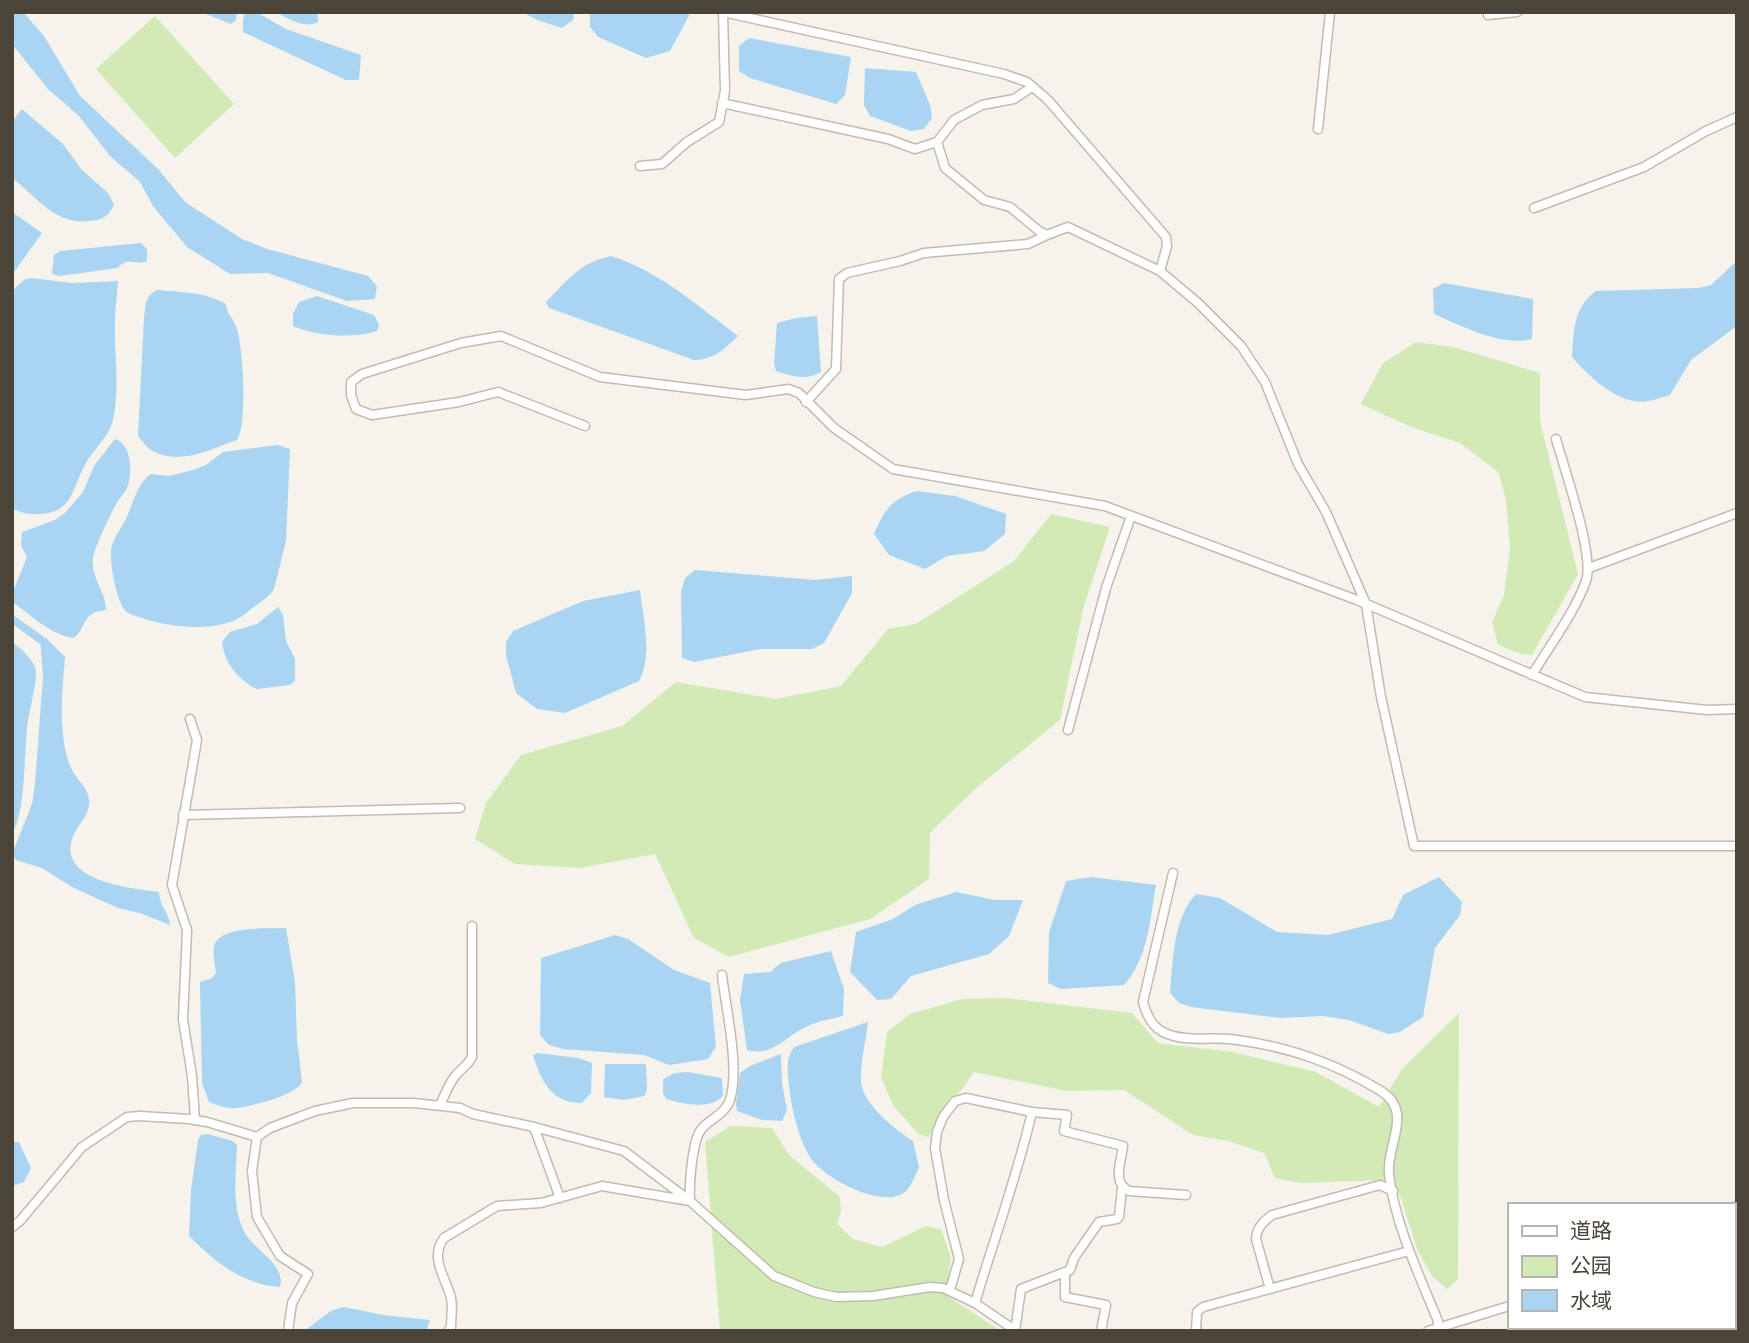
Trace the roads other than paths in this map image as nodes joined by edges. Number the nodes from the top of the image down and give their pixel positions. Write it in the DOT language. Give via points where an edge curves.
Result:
graph roads {
  1 [pos="723,12"];
  2 [pos="1330,12"];
  3 [pos="1488,12"];
  4 [pos="1517,12"];
  5 [pos="1032,87"];
  6 [pos="723,103"];
  7 [pos="1737,117"];
  8 [pos="1318,130"];
  9 [pos="937,142"];
  10 [pos="640,166"];
  11 [pos="1534,208"];
  12 [pos="1047,235"];
  13 [pos="1160,271"];
  14 [pos="806,402"];
  15 [pos="585,426"];
  16 [pos="1556,439"];
  17 [pos="1737,513"];
  18 [pos="1130,516"];
  19 [pos="1589,568"];
  20 [pos="1366,604"];
  21 [pos="1532,675"];
  22 [pos="1737,709"];
  23 [pos="190,719"];
  24 [pos="1068,730"];
  25 [pos="460,808"];
  26 [pos="183,815"];
  27 [pos="1737,846"];
  28 [pos="1173,873"];
  29 [pos="472,926"];
  30 [pos="722,975"];
  31 [pos="440,1105"];
  32 [pos="1032,1112"];
  33 [pos="195,1120"];
  34 [pos="534,1127"];
  35 [pos="257,1137"];
  36 [pos="1122,1188"];
  37 [pos="1393,1191"];
  38 [pos="1186,1195"];
  39 [pos="560,1198"];
  40 [pos="690,1201"];
  41 [pos="12,1227"];
  42 [pos="1409,1251"];
  43 [pos="1065,1273"];
  44 [pos="1270,1289"];
  45 [pos="950,1290"];
  46 [pos="975,1303"];
  47 [pos="1508,1306"];
  48 [pos="1433,1330"];
  49 [pos="288,1331"];
  50 [pos="448,1331"];
  51 [pos="1016,1331"];
  52 [pos="1101,1331"];
  53 [pos="1196,1331"];
  1 -- 5 [label="street" via="1004,74"];
  1 -- 6 [label="street"];
  2 -- 8 [label="street"];
  3 -- 4 [label="street"];
  5 -- 9 [label="street" via="1014,99 982,105 954,120"];
  5 -- 13 [label="street" via="1167,237"];
  6 -- 9 [label="street" via="915,149"];
  6 -- 10 [label="street" via="719,122 662,164"];
  7 -- 11 [label="street" via="1644,166"];
  9 -- 12 [label="street" via="945,168 984,200 1010,207"];
  12 -- 13 [label="street" via="1068,227"];
  12 -- 14 [label="street" via="1028,244 925,253 847,273 839,279 835,369"];
  13 -- 20 [label="street" via="1241,346 1265,382 1298,464 1326,512"];
  14 -- 15 [label="street" via="788,389 746,396 600,377 501,336 461,343 362,374 351,382 356,409 372,415 498,392"];
  14 -- 18 [label="street" via="893,469 1105,506"];
  16 -- 19 [label="street"];
  17 -- 19 [label="street"];
  18 -- 20 [label="street"];
  18 -- 24 [label="street"];
  19 -- 21 [label="street" via="1573,607"];
  20 -- 21 [label="street"];
  20 -- 27 [label="street" via="1381,697 1415,846"];
  21 -- 22 [label="street" via="1585,697"];
  23 -- 26 [label="street" via="197,740"];
  25 -- 26 [label="street"];
  26 -- 33 [label="street" via="172,885 187,930 183,1020"];
  28 -- 37 [label="street" via="1143,1002 1148,1017 1162,1032 1201,1040 1235,1039 1306,1054 1384,1093 1399,1119 1389,1172"];
  29 -- 31 [label="street" via="472,1056"];
  30 -- 40 [label="street" via="733,1081 729,1101 719,1117 701,1131 689,1176"];
  31 -- 34 [label="street"];
  31 -- 35 [label="street" via="353,1103 315,1111"];
  32 -- 36 [label="street" via="1067,1115 1064,1131 1123,1146 1118,1181"];
  32 -- 45 [label="street" via="966,1098 955,1101 943,1117 935,1148 959,1259"];
  32 -- 46 [label="street"];
  33 -- 35 [label="street"];
  33 -- 41 [label="street" via="127,1117 82,1147"];
  34 -- 39 [label="street"];
  34 -- 40 [label="street" via="624,1151"];
  35 -- 49 [label="street" via="252,1171 257,1217 280,1256 308,1275 292,1303"];
  36 -- 38 [label="street"];
  36 -- 43 [label="street" via="1118,1219 1098,1222"];
  37 -- 42 [label="street"];
  37 -- 44 [label="street" via="1380,1185 1272,1215 1262,1223 1256,1239"];
  39 -- 40 [label="street" via="602,1186"];
  39 -- 50 [label="street" via="497,1206 444,1238 437,1262 451,1300"];
  40 -- 45 [label="street" via="774,1276 814,1292 836,1297 930,1287"];
  42 -- 44 [label="street"];
  42 -- 48 [label="street" via="1438,1321"];
  43 -- 51 [label="street" via="1021,1289"];
  43 -- 52 [label="street" via="1065,1297 1105,1306"];
  44 -- 53 [label="street" via="1203,1307 1197,1312"];
  45 -- 46 [label="street"];
  46 -- 51 [label="street"];
  47 -- 48 [label="street"];
}
